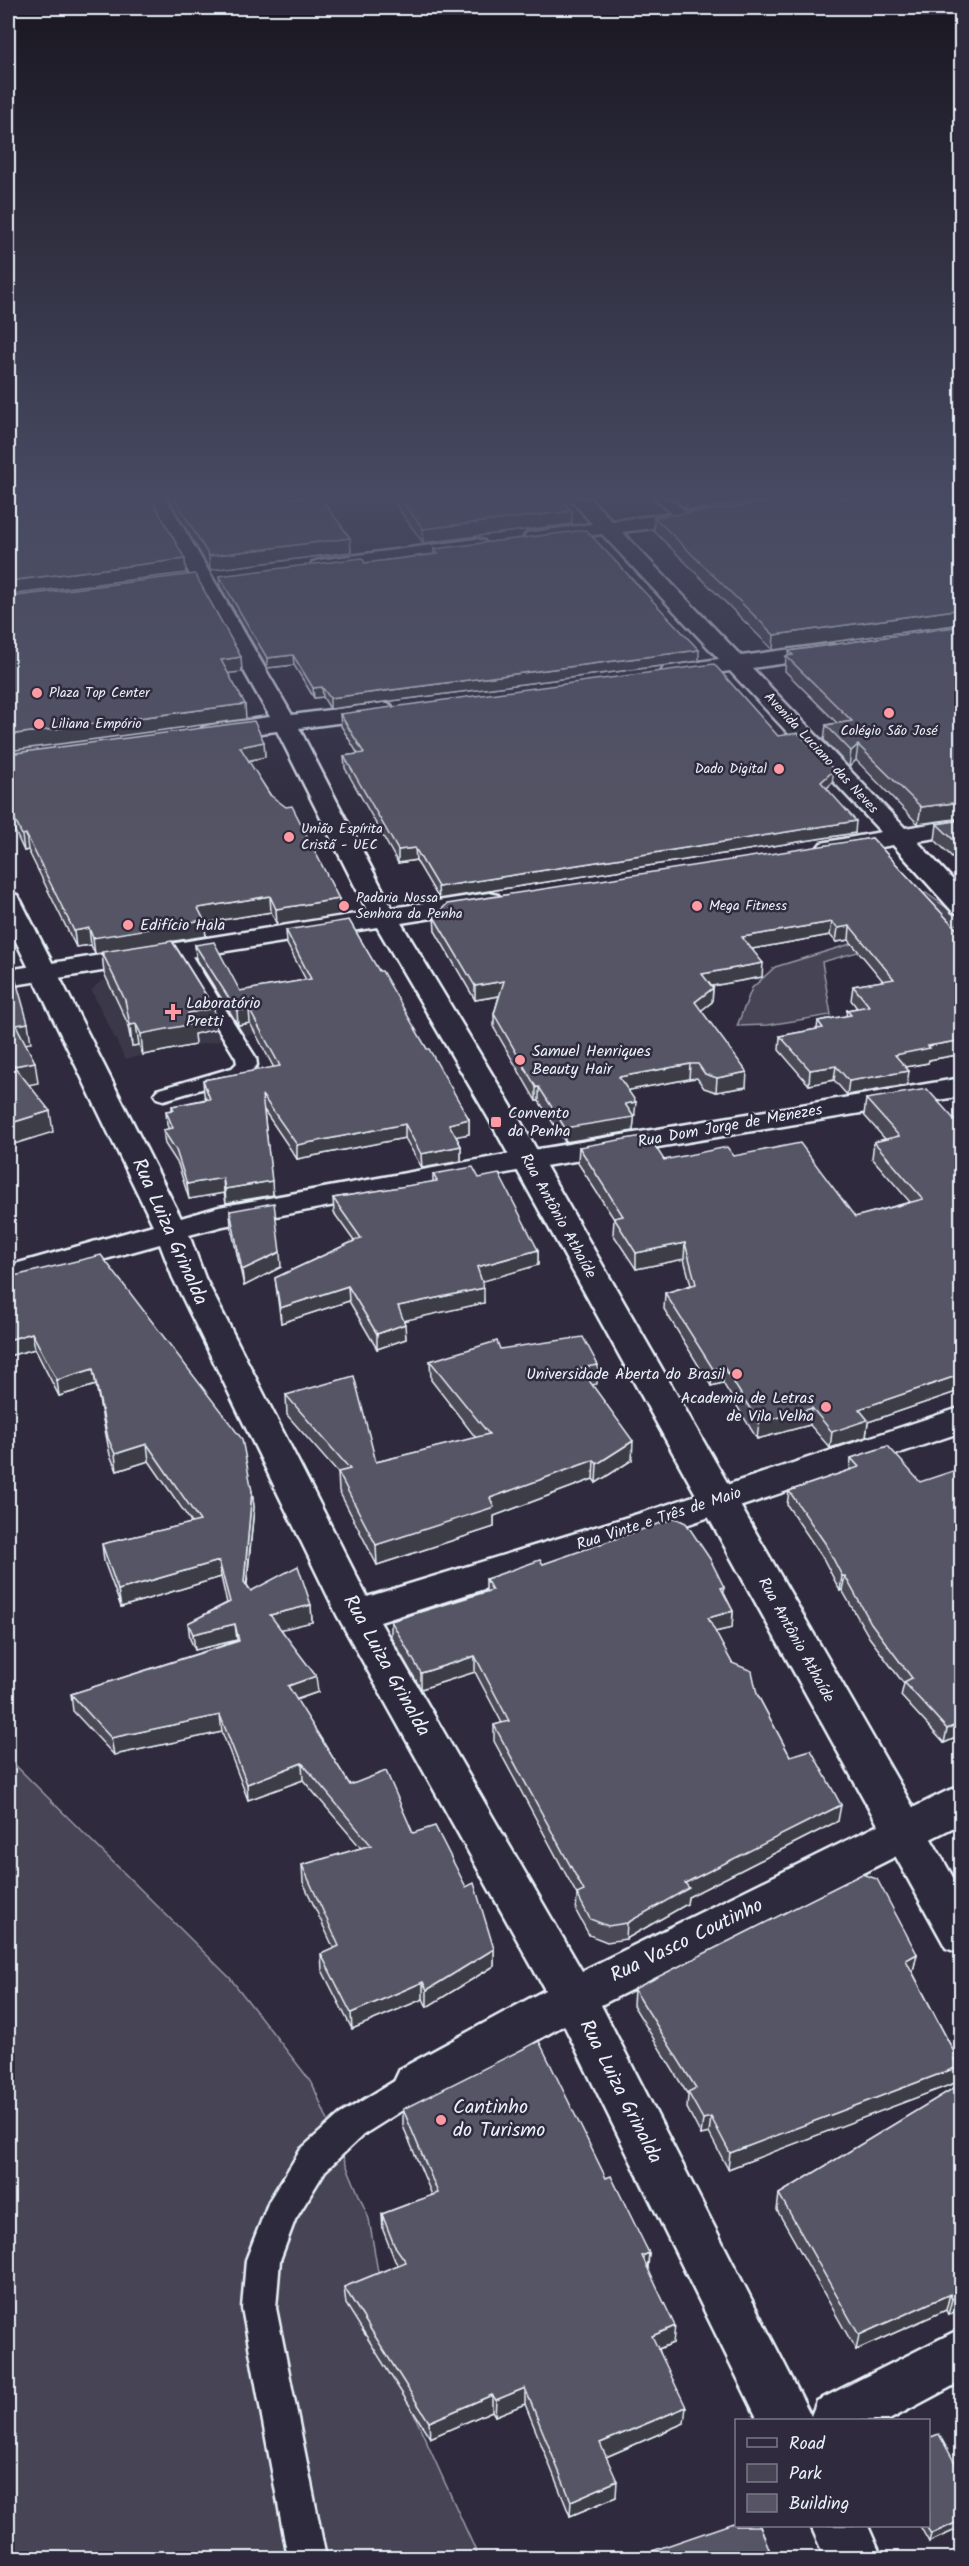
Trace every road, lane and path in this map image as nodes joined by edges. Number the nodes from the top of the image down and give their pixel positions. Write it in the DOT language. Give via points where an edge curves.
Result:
graph roads {
  1 [pos="225,618"];
  2 [pos="693,618"];
  3 [pos="847,648"];
  4 [pos="737,664"];
  5 [pos="647,676"];
  6 [pos="410,706"];
  7 [pos="284,722"];
  8 [pos="192,735"];
  9 [pos="962,826"];
  10 [pos="900,837"];
  11 [pos="801,853"];
  12 [pos="519,896"];
  13 [pos="8,901"];
  14 [pos="962,906"];
  15 [pos="384,917"];
  16 [pos="179,950"];
  17 [pos="45,972"];
  18 [pos="8,978"];
  19 [pos="962,1087"];
  20 [pos="164,1094"];
  21 [pos="527,1160"];
  22 [pos="171,1230"];
  23 [pos="8,1276"];
  24 [pos="962,1419"];
  25 [pos="717,1500"];
  26 [pos="356,1615"];
  27 [pos="962,1803"];
  28 [pos="904,1833"];
  29 [pos="962,1935"];
  30 [pos="573,1997"];
  31 [pos="417,2085"];
  32 [pos="962,2353"];
  33 [pos="785,2419"];
  34 [pos="841,2419"];
  35 [pos="839,2527"];
  36 [pos="307,2559"];
  37 [pos="855,2559"];
  1 -- 7 [label="main road, Rua Antônio Athaíde"];
  2 -- 4 [label="main road, Avenida Luciano das Neves"];
  3 -- 4 [label="main road"];
  4 -- 5 [label="main road"];
  4 -- 10 [label="main road, Avenida Luciano das Neves"];
  6 -- 7 [label="main road"];
  7 -- 8 [label="main road"];
  7 -- 15 [label="main road, Rua Antônio Athaíde"];
  9 -- 10 [label="main road"];
  10 -- 11 [label="main road"];
  10 -- 14 [label="main road, Avenida Luciano das Neves"];
  12 -- 15 [label="main road"];
  13 -- 17 [label="main road, Rua Luiza Grinalda"];
  15 -- 16 [label="main road"];
  15 -- 21 [label="main road, Rua Antônio Athaíde"];
  16 -- 17 [label="main road"];
  16 -- 20 [label="lane" via="248,1065 239,1072"];
  17 -- 18 [label="main road"];
  17 -- 22 [label="main road, Rua Luiza Grinalda"];
  19 -- 21 [label="main road, Rua Dom Jorge de Menezes"];
  21 -- 22 [label="main road, Rua Dom Jorge de Menezes" via="219,1217"];
  21 -- 25 [label="main road, Rua Antônio Athaíde"];
  22 -- 23 [label="main road, Rua Dom Jorge de Menezes"];
  22 -- 26 [label="main road, Rua Luiza Grinalda" via="189,1278"];
  24 -- 25 [label="main road, Rua Vinte e Três de Maio"];
  25 -- 26 [label="main road, Rua Vinte e Três de Maio"];
  25 -- 28 [label="main road, Rua Antônio Athaíde"];
  26 -- 30 [label="main road, Rua Luiza Grinalda"];
  27 -- 28 [label="main road, Rua Vasco Coutinho"];
  28 -- 29 [label="main road, Rua Antônio Athaíde"];
  28 -- 30 [label="main road, Rua Vasco Coutinho"];
  30 -- 31 [label="main road, Rua Vasco Coutinho"];
  30 -- 33 [label="main road, Rua Luiza Grinalda"];
  31 -- 36 [label="lane" via="351,2125 314,2160 282,2212 263,2260 259,2308"];
  32 -- 34 [label="main road"];
  35 -- 37 [label="main road"];
}
